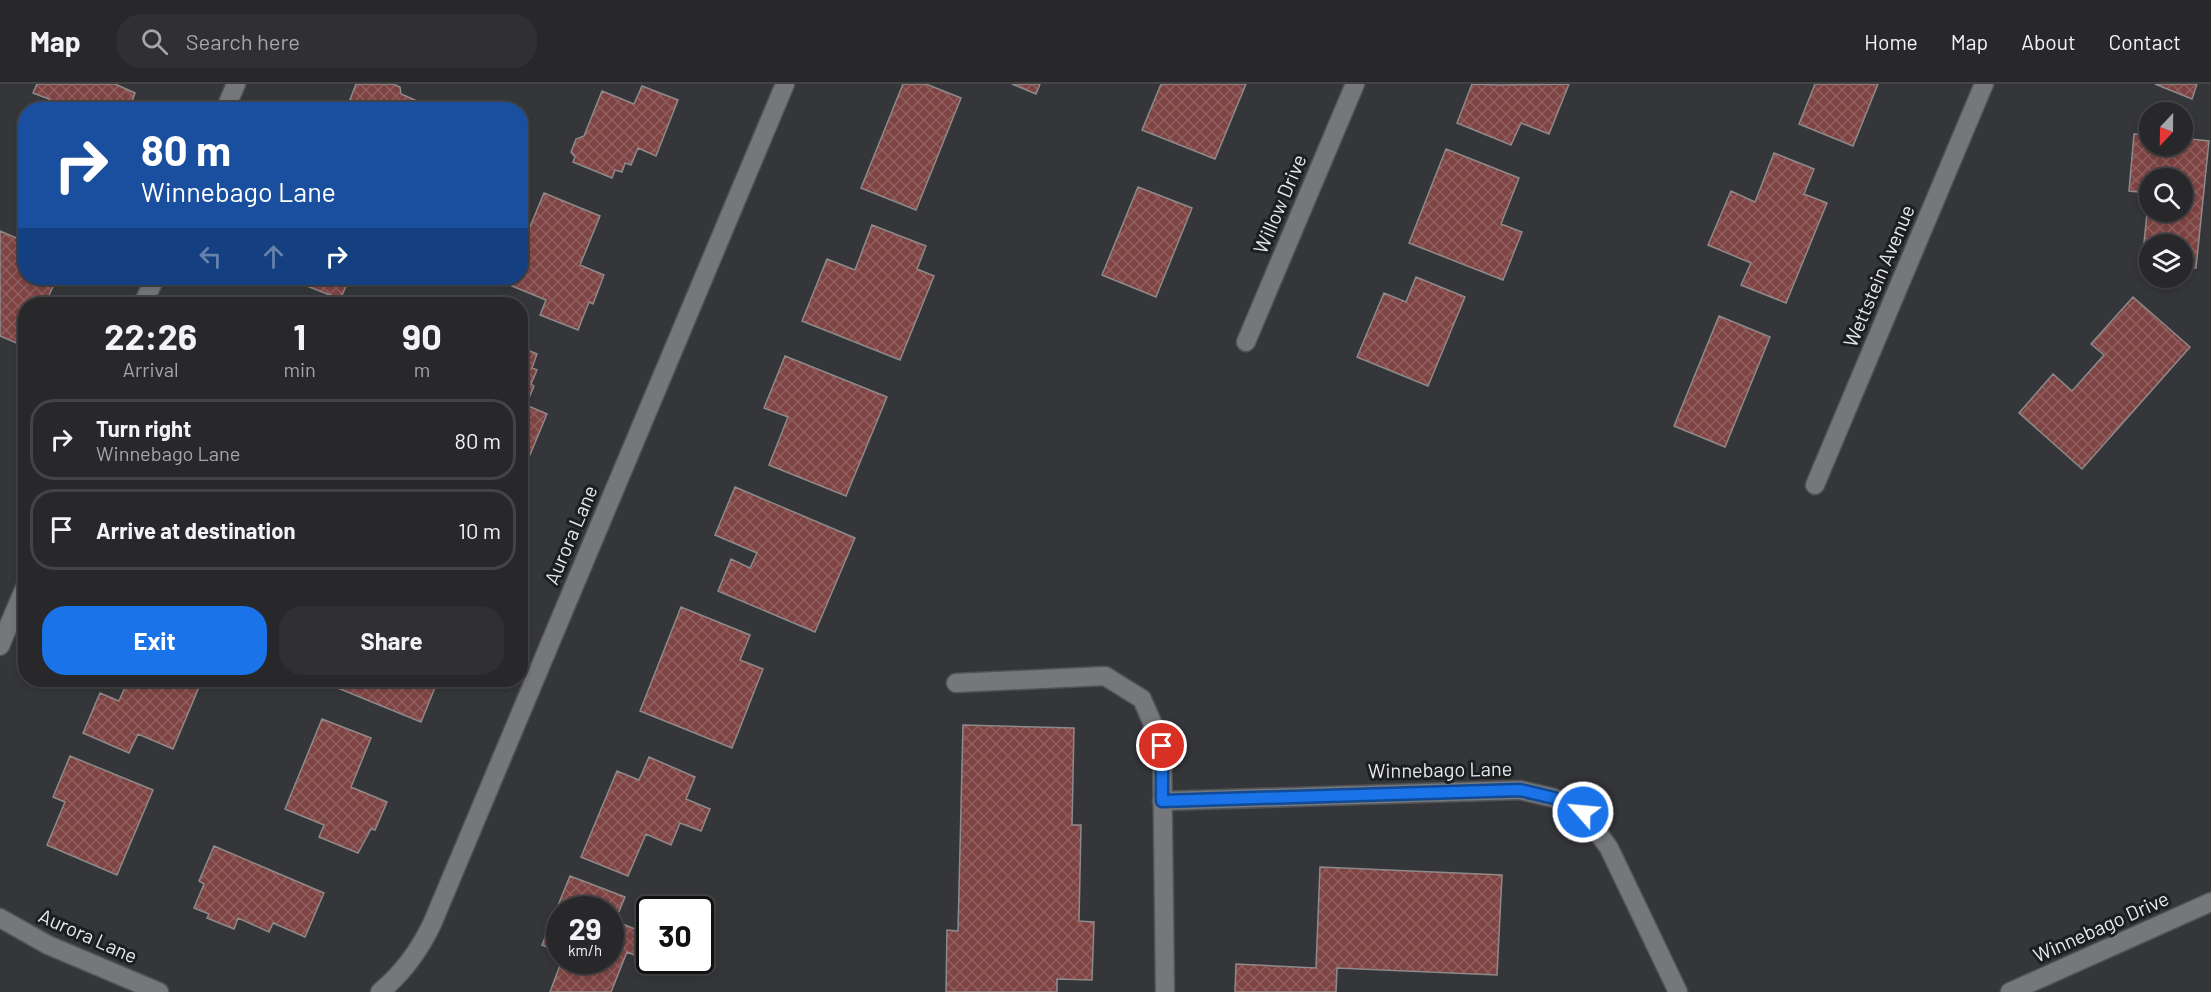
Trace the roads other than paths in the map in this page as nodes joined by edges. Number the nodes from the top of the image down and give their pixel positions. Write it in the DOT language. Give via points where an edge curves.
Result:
graph roads {
  1 [pos="236,84"];
  2 [pos="785,84"];
  3 [pos="1354,84"];
  4 [pos="1984,84"];
  5 [pos="228,102"];
  6 [pos="1246,342"];
  7 [pos="1815,485"];
  8 [pos="18,604"];
  9 [pos="0,646"];
  10 [pos="956,683"];
  11 [pos="1162,801"];
  12 [pos="2211,902"];
  13 [pos="0,918"];
  14 [pos="159,992"];
  15 [pos="380,992"];
  16 [pos="1165,992"];
  17 [pos="1678,992"];
  18 [pos="2010,992"];
  1 -- 5 [label="street"];
  2 -- 15 [label="street, Aurora Lane" via="432,924 415,955"];
  3 -- 6 [label="street, Willow Drive"];
  4 -- 7 [label="street, Wettstein Avenue"];
  8 -- 9 [label="street"];
  10 -- 11 [label="street" via="1106,676 1142,699 1162,746"];
  11 -- 16 [label="street"];
  11 -- 17 [label="street, Winnebago Lane" via="1520,790 1554,798 1583,812 1609,848"];
  12 -- 18 [label="street, Winnebago Drive"];
  13 -- 14 [label="street, Aurora Lane" via="48,945"];
}
